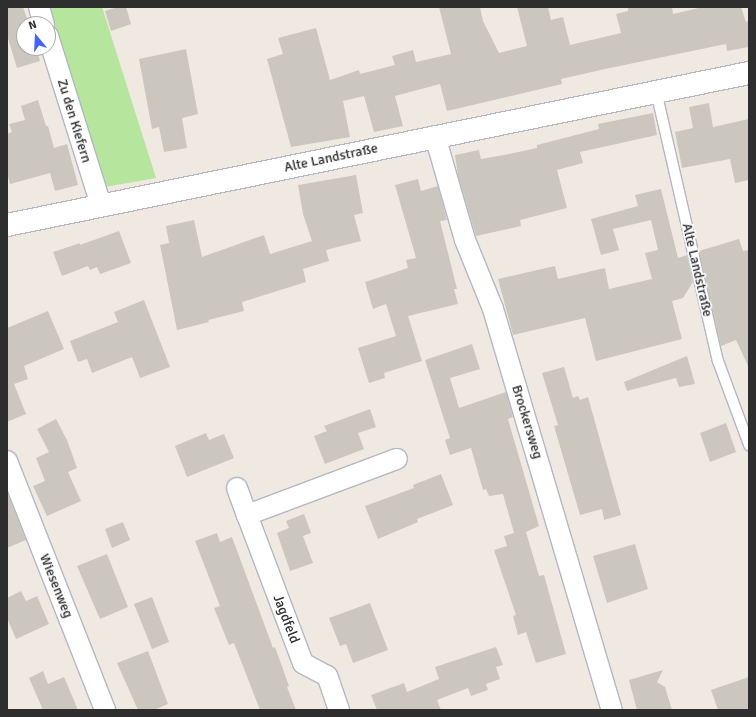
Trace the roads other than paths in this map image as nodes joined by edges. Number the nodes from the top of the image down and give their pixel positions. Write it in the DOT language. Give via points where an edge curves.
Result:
graph roads {
  1 [pos="54,56"];
  2 [pos="749,73"];
  3 [pos="656,92"];
  4 [pos="435,136"];
  5 [pos="101,206"];
  6 [pos="7,225"];
  7 [pos="749,445"];
  8 [pos="397,458"];
  9 [pos="7,461"];
  10 [pos="237,488"];
  11 [pos="247,515"];
  12 [pos="105,710"];
  13 [pos="339,710"];
  14 [pos="612,710"];
  1 -- 5 [label="street, Zu den Kiefern"];
  2 -- 3 [label="main road, Alte Landstraße"];
  3 -- 4 [label="main road, Alte Landstraße"];
  3 -- 7 [label="lane, Alte Landstraße" via="718,361"];
  4 -- 5 [label="main road, Alte Landstraße"];
  4 -- 14 [label="street, Brockersweg" via="465,240 493,309"];
  5 -- 6 [label="main road, Alte Landstraße"];
  8 -- 11 [label="street"];
  9 -- 12 [label="street, Wiesenweg"];
  10 -- 11 [label="street, Jagdfeld"];
  11 -- 13 [label="street, Jagdfeld" via="303,663 326,676"];
}
